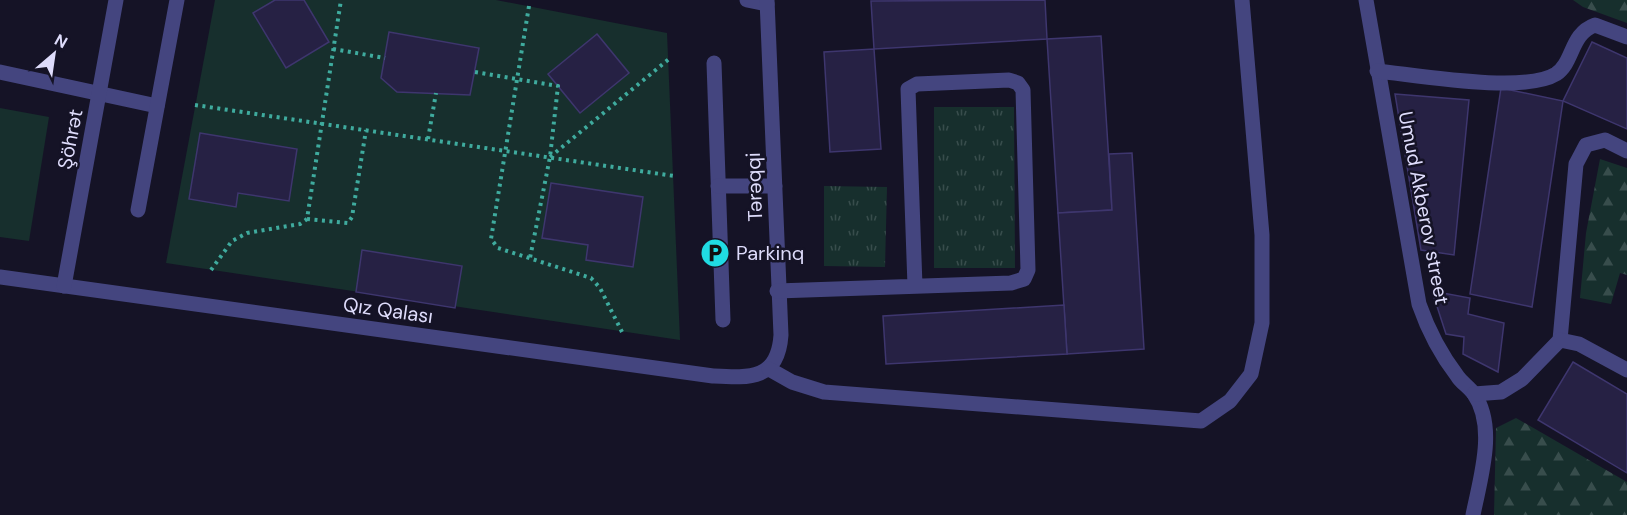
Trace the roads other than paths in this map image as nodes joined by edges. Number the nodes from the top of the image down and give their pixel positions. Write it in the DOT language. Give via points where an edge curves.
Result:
graph roads {
  1 [pos="116,0"];
  2 [pos="177,0"];
  3 [pos="747,0"];
  4 [pos="1242,0"];
  5 [pos="1366,0"];
  6 [pos="767,2"];
  7 [pos="1627,37"];
  8 [pos="714,63"];
  9 [pos="1377,71"];
  10 [pos="0,72"];
  11 [pos="100,93"];
  12 [pos="157,106"];
  13 [pos="1627,151"];
  14 [pos="718,186"];
  15 [pos="775,186"];
  16 [pos="138,210"];
  17 [pos="0,277"];
  18 [pos="64,286"];
  19 [pos="915,286"];
  20 [pos="777,291"];
  21 [pos="723,320"];
  22 [pos="1560,340"];
  23 [pos="769,369"];
  24 [pos="1627,370"];
  25 [pos="1474,394"];
  26 [pos="1473,515"];
  1 -- 11 [label="street, Şöhrət"];
  2 -- 12 [label="street"];
  3 -- 6 [label="street"];
  4 -- 23 [label="street" via="1262,235 1263,323 1251,374 1230,401 1201,421 1110,416 824,392 792,382"];
  5 -- 9 [label="street, Umud Akberov street"];
  6 -- 15 [label="street, Tərəqqi"];
  7 -- 9 [label="street" via="1594,25 1583,29 1559,72 1545,80 1479,81"];
  8 -- 14 [label="street"];
  9 -- 25 [label="street, Umud Akberov street" via="1419,304 1428,330 1458,378"];
  10 -- 11 [label="street"];
  11 -- 12 [label="street"];
  11 -- 18 [label="street, Şöhrət"];
  12 -- 16 [label="street"];
  13 -- 22 [label="street" via="1605,140 1586,145 1576,164"];
  14 -- 15 [label="street"];
  14 -- 21 [label="street"];
  15 -- 20 [label="street, Tərəqqi"];
  17 -- 18 [label="street, Qız Qalası"];
  18 -- 23 [label="street, Qız Qalası" via="713,376 753,376"];
  19 -- 19 [label="street" via="1011,283 1024,279 1028,270 1023,90 1018,83 1009,80 917,84 908,89"];
  19 -- 20 [label="street"];
  20 -- 23 [label="street, Tərəqqi" via="780,350"];
  22 -- 24 [label="street" via="1579,344"];
  22 -- 25 [label="street" via="1522,379 1501,393"];
  25 -- 26 [label="street, Umud Akberov street" via="1485,436"];
}
